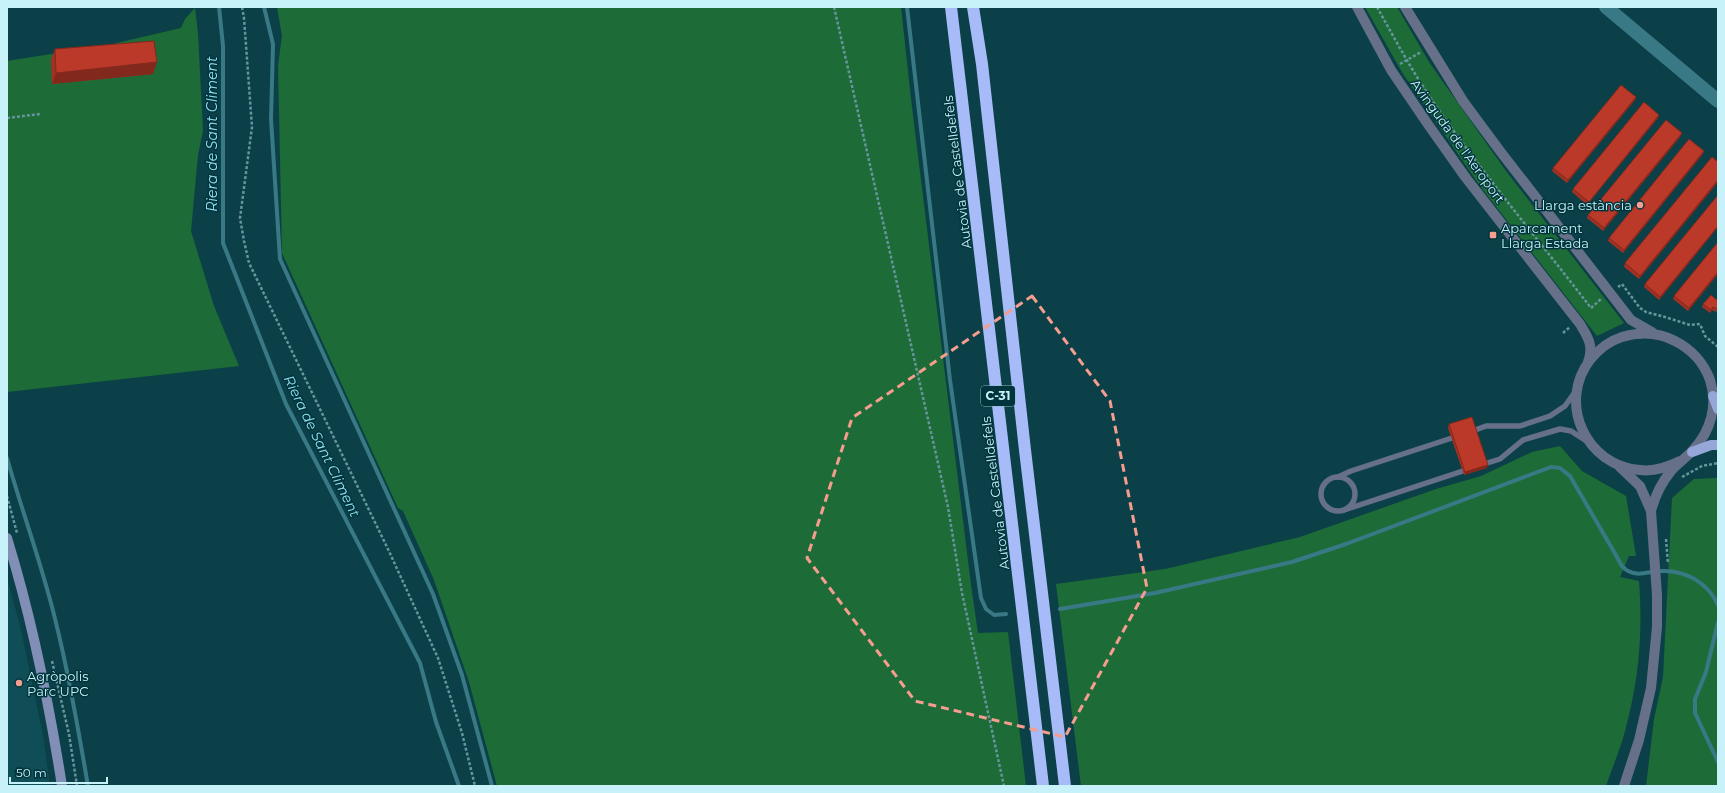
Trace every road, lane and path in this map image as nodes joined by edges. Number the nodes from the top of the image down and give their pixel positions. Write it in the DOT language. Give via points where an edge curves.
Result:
graph roads {
  1 [pos="242,7"];
  2 [pos="834,7"];
  3 [pos="951,7"];
  4 [pos="973,7"];
  5 [pos="981,7"];
  6 [pos="1357,7"];
  7 [pos="1377,7"];
  8 [pos="1405,7"];
  9 [pos="1429,47"];
  10 [pos="1407,60"];
  11 [pos="982,64"];
  12 [pos="1391,70"];
  13 [pos="40,114"];
  14 [pos="7,118"];
  15 [pos="1619,287"];
  16 [pos="1604,298"];
  17 [pos="1658,334"];
  18 [pos="1718,347"];
  19 [pos="1586,365"];
  20 [pos="1576,390"];
  21 [pos="1713,396"];
  22 [pos="1718,409"];
  23 [pos="1589,442"];
  24 [pos="1718,445"];
  25 [pos="1692,452"];
  26 [pos="1680,461"];
  27 [pos="1718,463"];
  28 [pos="1616,465"];
  29 [pos="1338,477"];
  30 [pos="1678,480"];
  31 [pos="1344,510"];
  32 [pos="1651,511"];
  33 [pos="1665,534"];
  34 [pos="7,538"];
  35 [pos="1667,548"];
  36 [pos="62,786"];
  37 [pos="475,786"];
  38 [pos="1004,786"];
  39 [pos="1043,786"];
  40 [pos="1065,786"];
  41 [pos="1624,786"];
  1 -- 37 [label="path" via="252,127 240,218 249,263 438,658 462,733"];
  2 -- 38 [label="path" via="948,507 962,593"];
  3 -- 39 [label="highway, Autovia de Castelldefels / C-31"];
  4 -- 11 [label="highway, C-31"];
  5 -- 11 [label="highway"];
  6 -- 12 [label="street, Avinguda de l'Aeroport"];
  7 -- 10 [label="path"];
  8 -- 9 [label="street"];
  9 -- 10 [label="path"];
  9 -- 17 [label="street" via="1463,101 1631,320"];
  10 -- 12 [label="path"];
  10 -- 16 [label="path" via="1440,112 1591,308"];
  11 -- 40 [label="highway, C-31"];
  12 -- 19 [label="street, Avinguda de l'Aeroport" via="1466,178 1580,324 1591,345"];
  13 -- 14 [label="path"];
  15 -- 18 [label="path" via="1622,284 1646,312 1690,325 1700,324 1705,336"];
  17 -- 19 [label="street" via="1644,333 1618,338 1604,346"];
  17 -- 21 [label="street" via="1682,344 1693,353 1708,376"];
  19 -- 20 [label="street"];
  20 -- 23 [label="street" via="1577,417"];
  20 -- 29 [label="lane" via="1565,406 1550,416 1520,426 1486,426"];
  21 -- 22 [label="main road"];
  21 -- 25 [label="street" via="1708,430"];
  23 -- 28 [label="street" via="1597,452"];
  23 -- 31 [label="lane" via="1566,429 1555,430 1524,440 1500,458"];
  24 -- 25 [label="main road"];
  25 -- 26 [label="street"];
  26 -- 28 [label="street" via="1656,470 1641,471"];
  26 -- 32 [label="street" via="1661,485"];
  27 -- 30 [label="path" via="1702,466"];
  28 -- 32 [label="street" via="1640,486"];
  29 -- 31 [label="lane" via="1346,479 1355,492 1353,502"];
  29 -- 31 [label="lane" via="1326,482 1320,496 1329,509"];
  32 -- 41 [label="street" via="1657,627 1651,688"];
  33 -- 35 [label="path"];
  34 -- 36 [label="main road" via="39,660"];
}
